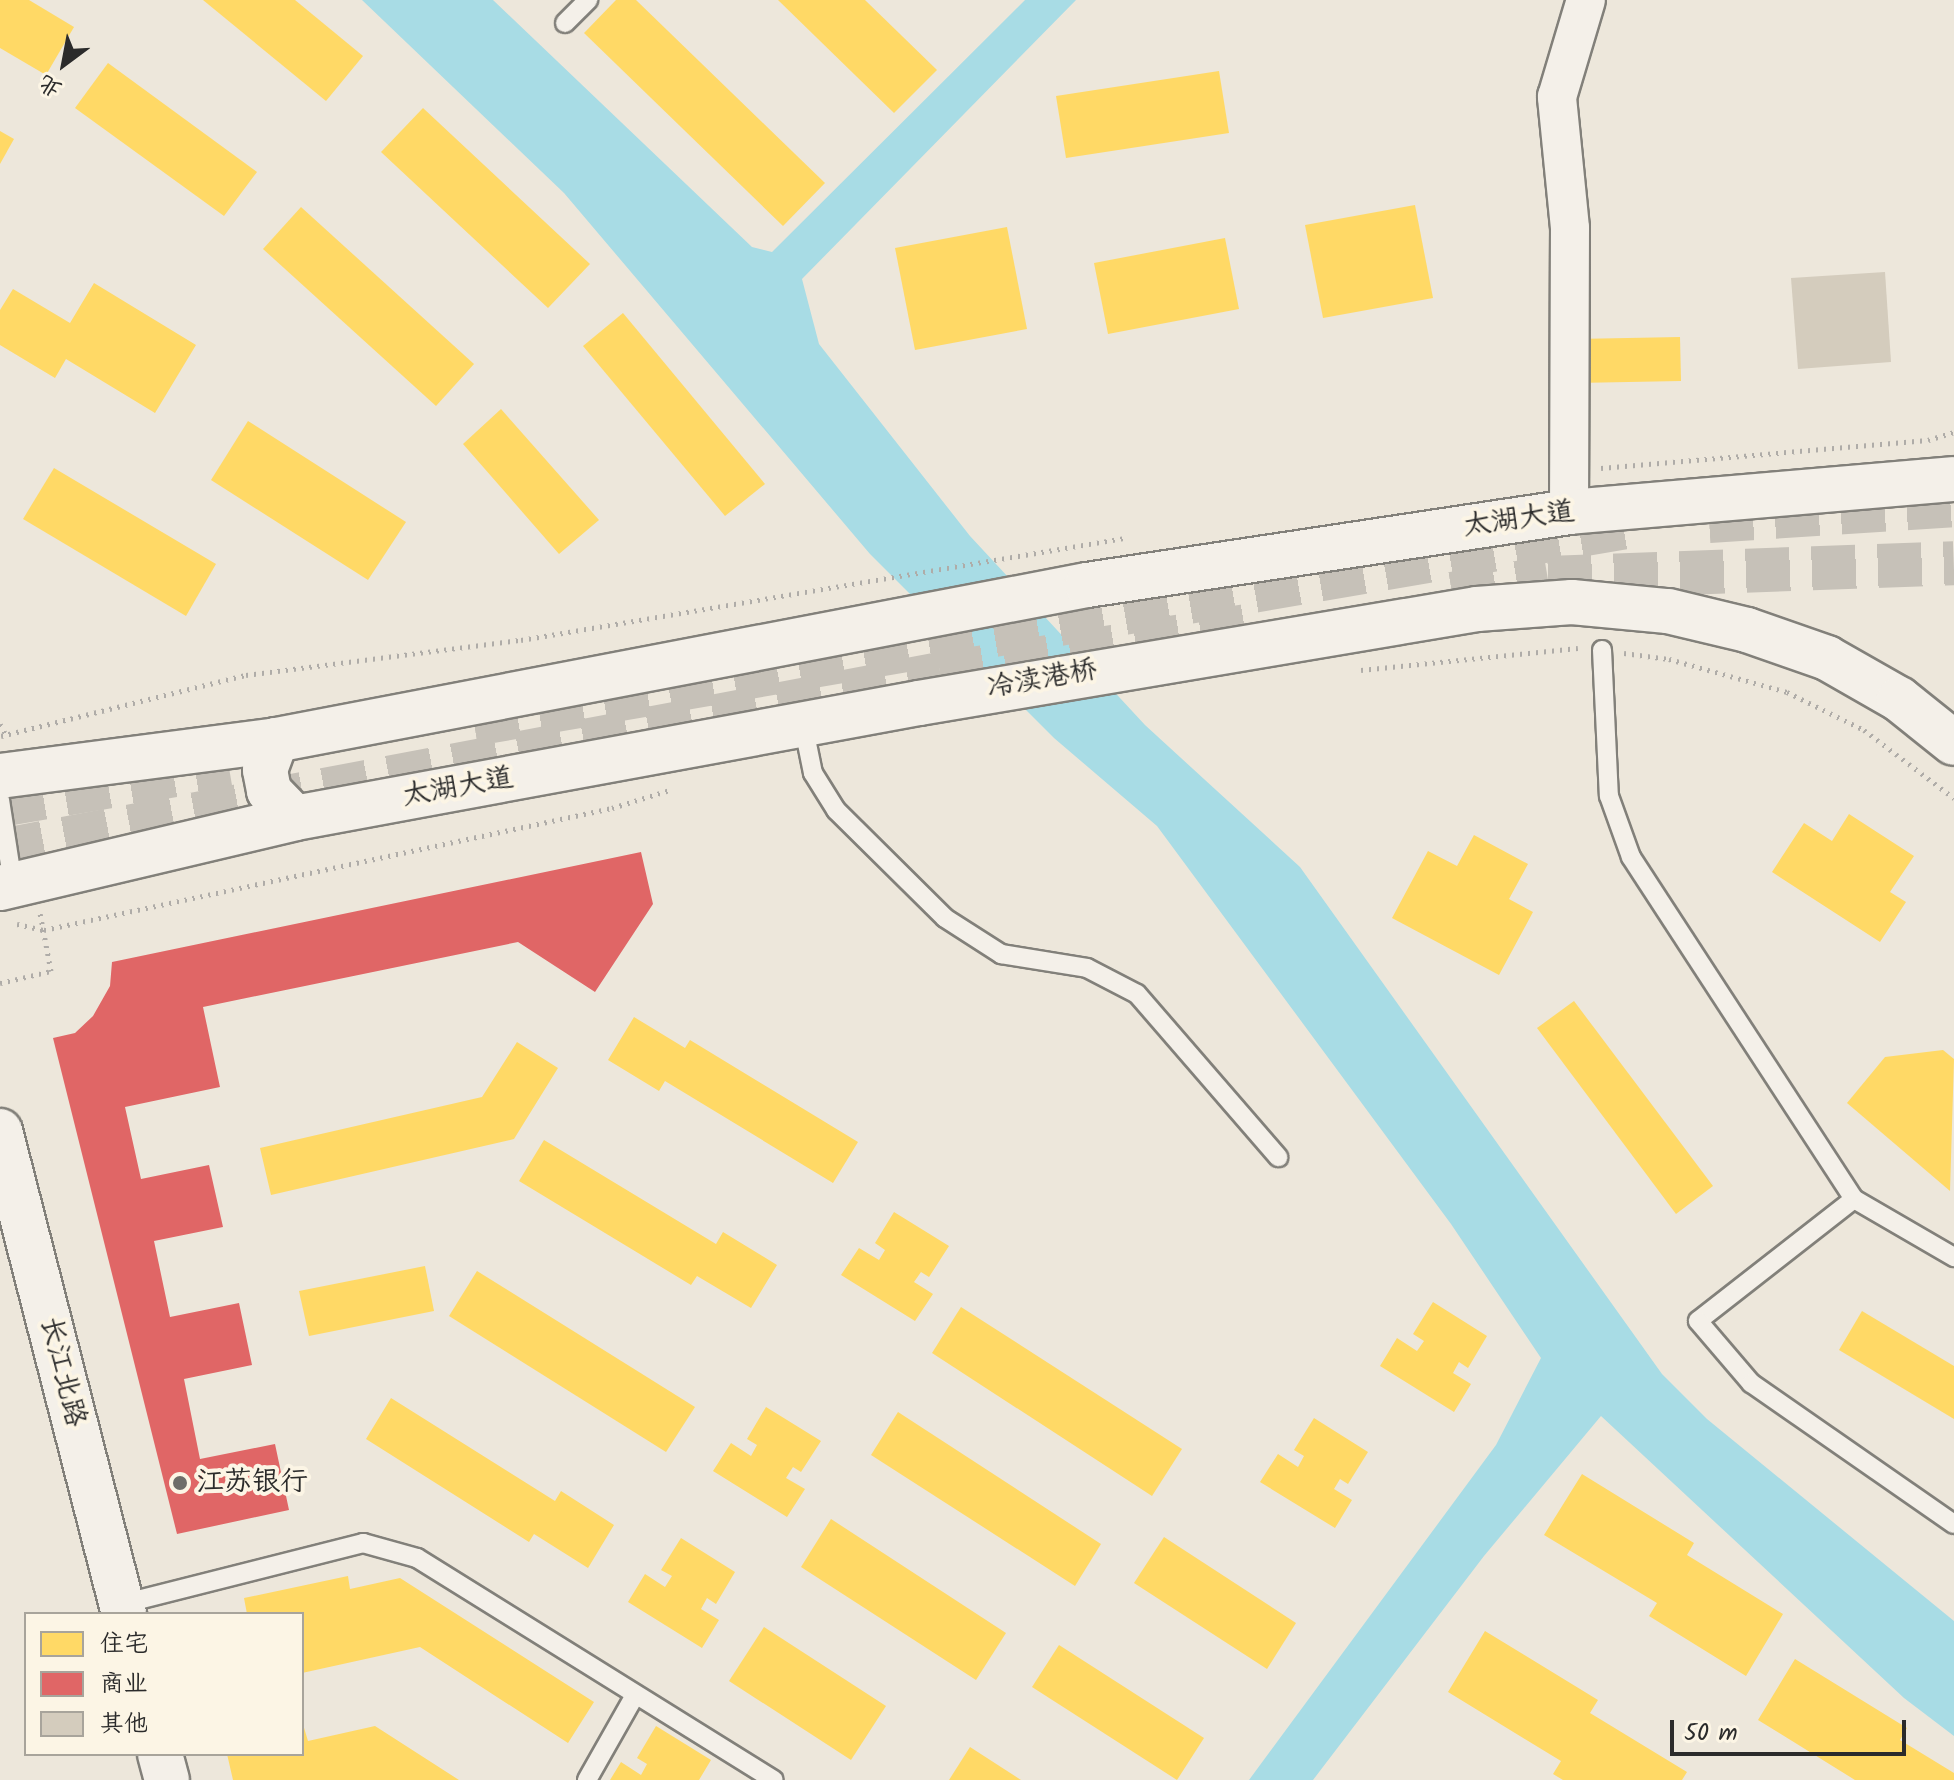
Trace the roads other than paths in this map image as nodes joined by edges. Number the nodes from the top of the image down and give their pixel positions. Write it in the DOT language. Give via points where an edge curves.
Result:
graph roads {
  1 [pos="588,0"];
  2 [pos="1586,0"];
  3 [pos="565,23"];
  4 [pos="1954,479"];
  5 [pos="1569,512"];
  6 [pos="1602,650"];
  7 [pos="919,703"];
  8 [pos="803,724"];
  9 [pos="276,740"];
  10 [pos="1954,743"];
  11 [pos="0,776"];
  12 [pos="0,800"];
  13 [pos="295,818"];
  14 [pos="4,897"];
  15 [pos="0,1131"];
  16 [pos="1278,1157"];
  17 [pos="1854,1199"];
  18 [pos="1954,1257"];
  19 [pos="1954,1524"];
  20 [pos="123,1609"];
  21 [pos="635,1695"];
  22 [pos="161,1756"];
  23 [pos="167,1780"];
  24 [pos="587,1780"];
  25 [pos="773,1780"];
  1 -- 3 [label="lane"];
  2 -- 5 [label="street" via="1557,97 1570,228"];
  4 -- 5 [label="main road, 太湖大道"];
  5 -- 9 [label="main road, 太湖大道" via="1087,585"];
  6 -- 17 [label="lane" via="1609,796 1631,857"];
  7 -- 8 [label="main road, 太湖大道"];
  7 -- 10 [label="main road, 冷渎港桥" via="1477,609 1572,602 1668,611 1747,630 1827,658 1899,699"];
  8 -- 13 [label="main road, 太湖大道"];
  8 -- 16 [label="lane" via="813,773 836,810 945,918 1001,954 1087,968 1137,994"];
  9 -- 11 [label="main road"];
  9 -- 13 [label="main road" via="265,770 269,791"];
  12 -- 14 [label="lane"];
  13 -- 14 [label="main road, 太湖大道"];
  15 -- 20 [label="main road, 长江北路"];
  17 -- 18 [label="lane"];
  17 -- 19 [label="lane" via="1698,1321 1751,1383"];
  20 -- 21 [label="lane" via="363,1543 417,1558"];
  21 -- 24 [label="lane"];
  21 -- 25 [label="lane"];
  22 -- 23 [label="main road"];
}
